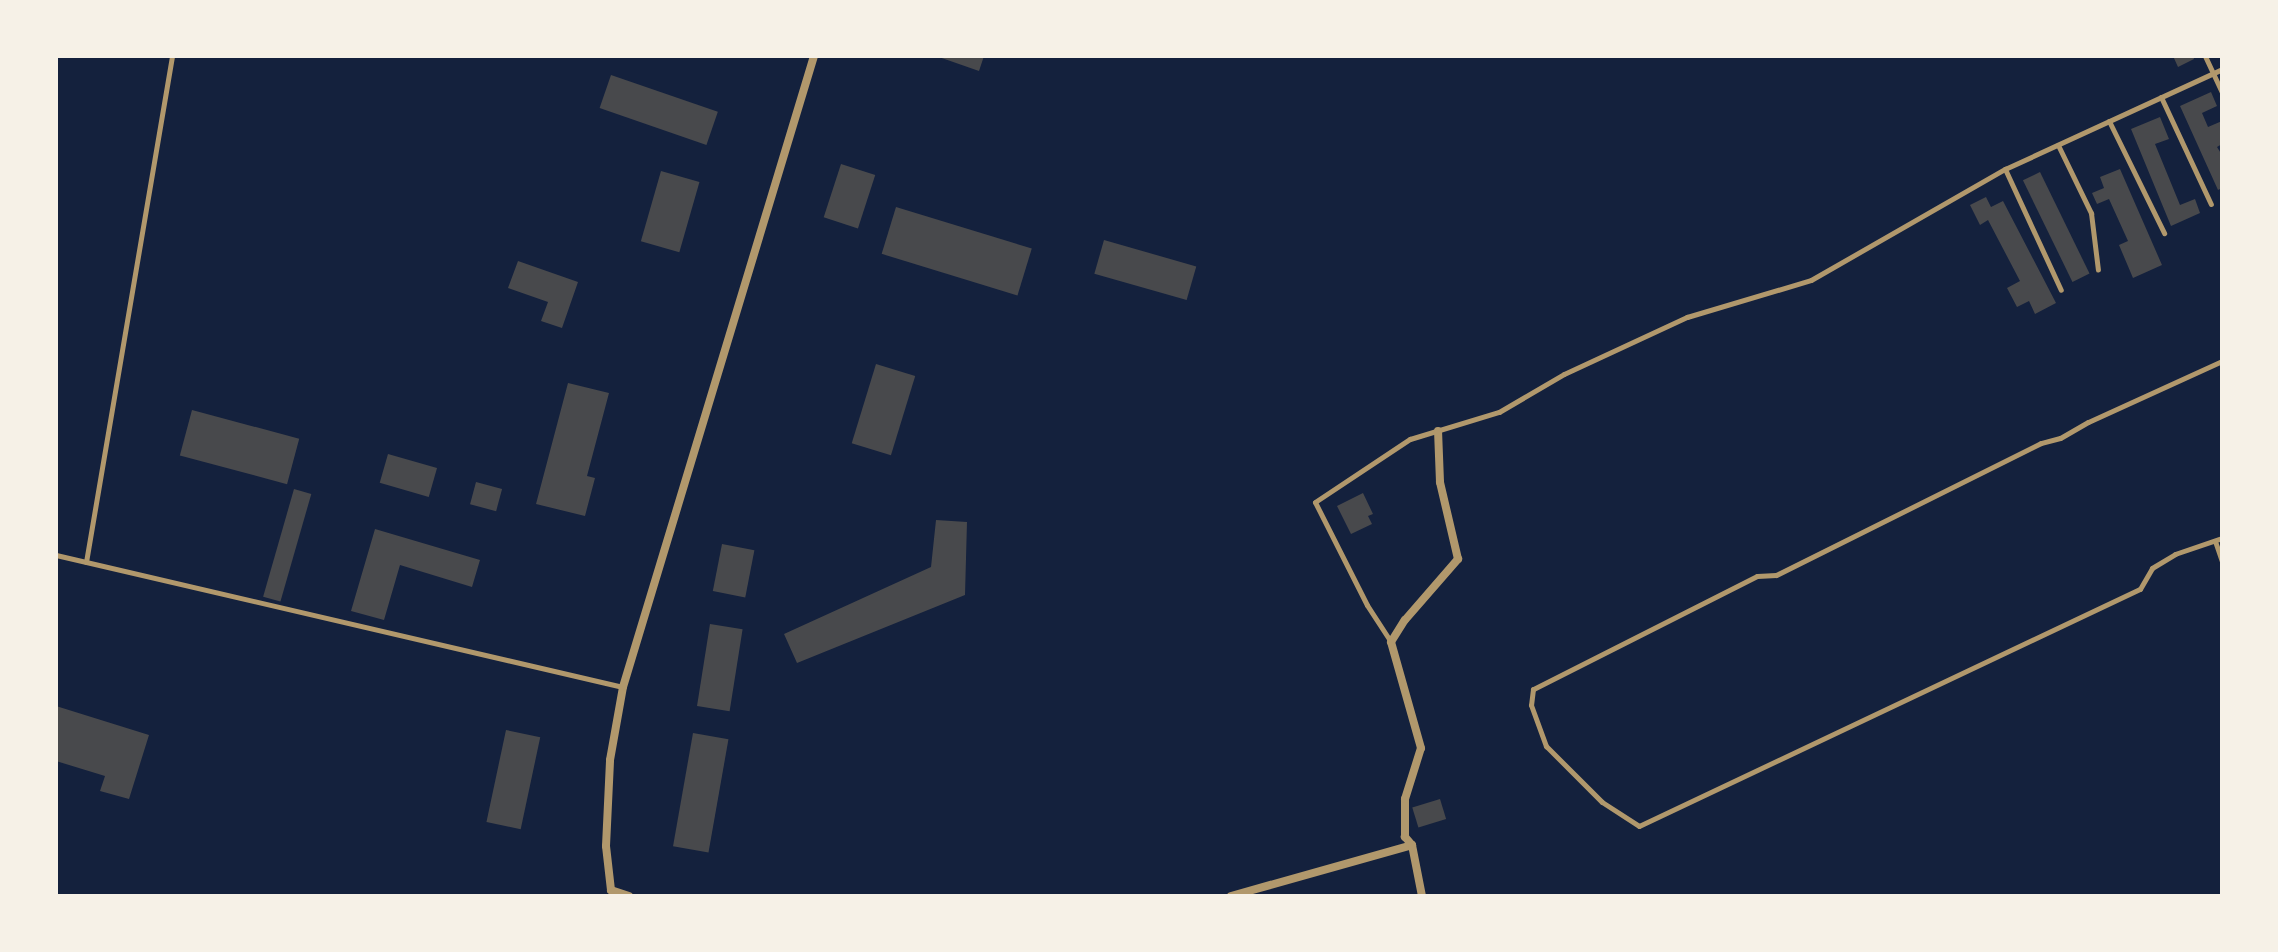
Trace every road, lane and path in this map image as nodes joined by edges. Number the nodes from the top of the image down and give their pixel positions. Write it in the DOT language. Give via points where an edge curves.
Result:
graph roads {
  1 [pos="172,56"];
  2 [pos="814,56"];
  3 [pos="2205,56"];
  4 [pos="2222,69"];
  5 [pos="2213,73"];
  6 [pos="2222,92"];
  7 [pos="2161,97"];
  8 [pos="2109,121"];
  9 [pos="2058,145"];
  10 [pos="2005,169"];
  11 [pos="2211,204"];
  12 [pos="2164,233"];
  13 [pos="2098,270"];
  14 [pos="2061,290"];
  15 [pos="2222,361"];
  16 [pos="1438,431"];
  17 [pos="2222,538"];
  18 [pos="2215,541"];
  19 [pos="56,555"];
  20 [pos="2222,561"];
  21 [pos="86,562"];
  22 [pos="1391,642"];
  23 [pos="623,687"];
  24 [pos="1412,845"];
  25 [pos="629,896"];
  26 [pos="1231,896"];
  27 [pos="1422,896"];
  1 -- 21 [label="lane"];
  2 -- 23 [label="street"];
  3 -- 5 [label="lane"];
  4 -- 5 [label="lane"];
  5 -- 6 [label="lane"];
  5 -- 7 [label="lane"];
  7 -- 8 [label="lane"];
  7 -- 11 [label="lane"];
  8 -- 9 [label="lane"];
  8 -- 12 [label="lane"];
  9 -- 10 [label="lane"];
  9 -- 13 [label="lane" via="2091,213"];
  10 -- 14 [label="lane"];
  10 -- 16 [label="lane" via="1811,280 1687,317 1564,374 1499,412"];
  15 -- 18 [label="lane" via="2041,443 1776,575 1757,576 1533,689 1531,705 1546,746 1602,802 1639,826 2140,589 2152,568"];
  16 -- 22 [label="street" via="1440,482 1458,559"];
  16 -- 22 [label="lane" via="1410,439 1315,502"];
  17 -- 18 [label="lane"];
  18 -- 20 [label="lane"];
  19 -- 21 [label="lane"];
  21 -- 23 [label="lane"];
  22 -- 24 [label="street" via="1421,748 1405,799 1405,837"];
  23 -- 25 [label="street" via="610,760 606,846 611,890"];
  24 -- 26 [label="street"];
  24 -- 27 [label="street"];
}
